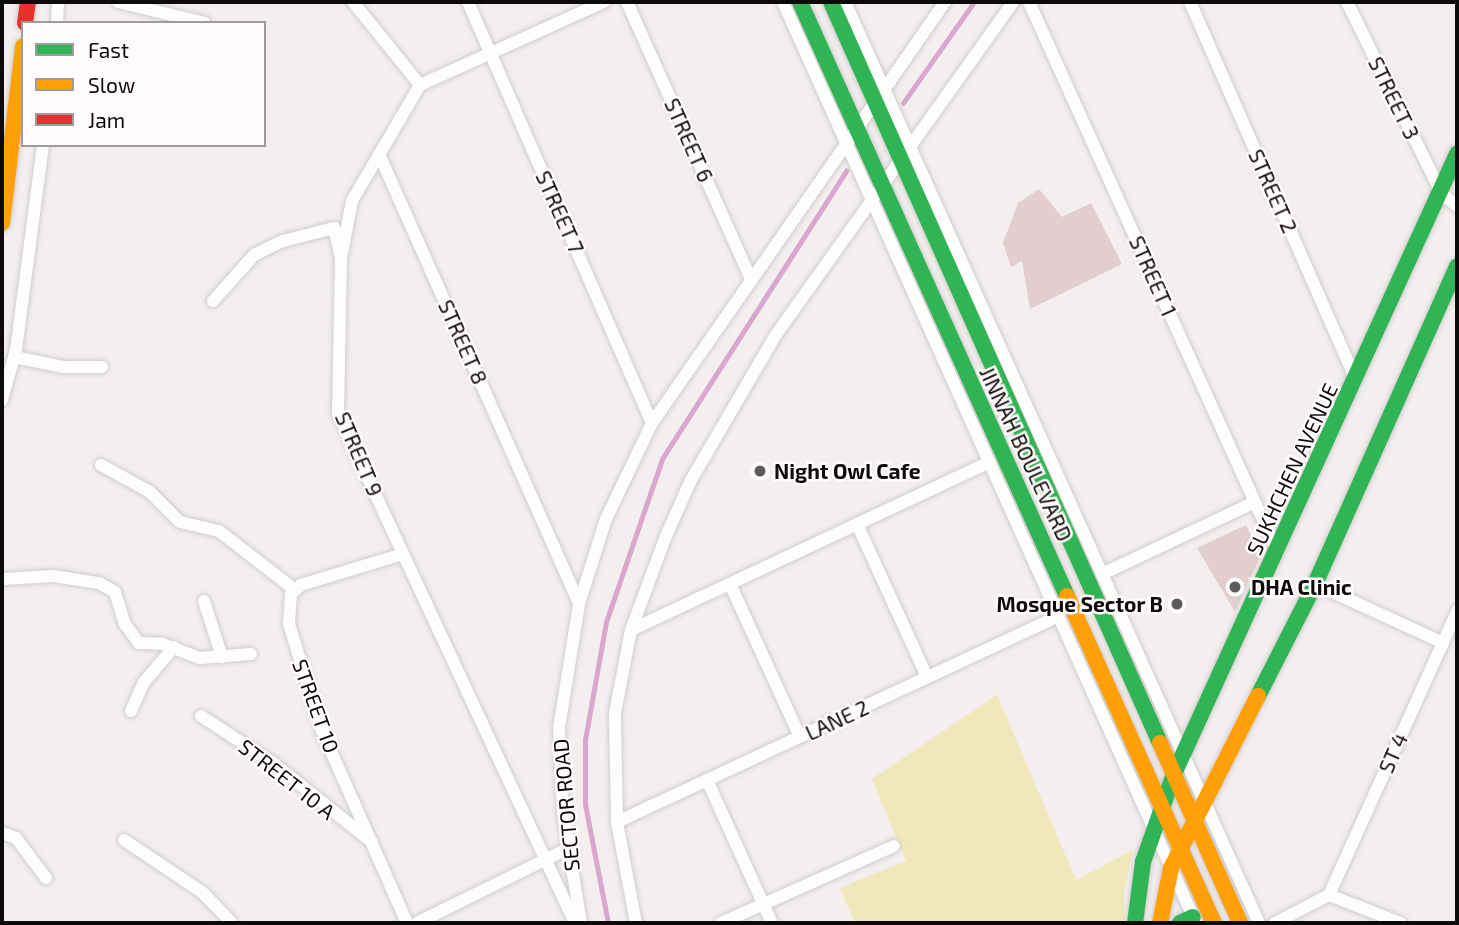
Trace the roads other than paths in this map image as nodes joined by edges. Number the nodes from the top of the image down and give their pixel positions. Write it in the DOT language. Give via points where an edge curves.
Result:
graph roads {
  1 [pos="28,2"];
  2 [pos="58,2"];
  3 [pos="118,2"];
  4 [pos="353,2"];
  5 [pos="468,2"];
  6 [pos="604,2"];
  7 [pos="627,2"];
  8 [pos="783,2"];
  9 [pos="800,2"];
  10 [pos="831,2"];
  11 [pos="845,2"];
  12 [pos="945,2"];
  13 [pos="1013,2"];
  14 [pos="1029,2"];
  15 [pos="1190,2"];
  16 [pos="1352,4"];
  17 [pos="25,21"];
  18 [pos="57,21"];
  19 [pos="197,21"];
  20 [pos="490,52"];
  21 [pos="21,63"];
  22 [pos="420,85"];
  23 [pos="880,98"];
  24 [pos="851,137"];
  25 [pos="910,145"];
  26 [pos="43,147"];
  27 [pos="379,153"];
  28 [pos="1457,154"];
  29 [pos="900,159"];
  30 [pos="876,192"];
  31 [pos="1442,194"];
  32 [pos="1457,206"];
  33 [pos="2,223"];
  34 [pos="341,258"];
  35 [pos="1457,273"];
  36 [pos="751,279"];
  37 [pos="213,301"];
  38 [pos="14,357"];
  39 [pos="102,367"];
  40 [pos="1356,380"];
  41 [pos="2,400"];
  42 [pos="652,422"];
  43 [pos="990,462"];
  44 [pos="101,465"];
  45 [pos="1255,502"];
  46 [pos="857,524"];
  47 [pos="1277,551"];
  48 [pos="402,554"];
  49 [pos="1102,574"];
  50 [pos="2,579"];
  51 [pos="730,584"];
  52 [pos="1315,584"];
  53 [pos="295,590"];
  54 [pos="204,601"];
  55 [pos="579,604"];
  56 [pos="1457,611"];
  57 [pos="1056,617"];
  58 [pos="631,631"];
  59 [pos="1124,642"];
  60 [pos="1443,643"];
  61 [pos="174,647"];
  62 [pos="251,654"];
  63 [pos="222,657"];
  64 [pos="1095,657"];
  65 [pos="1078,662"];
  66 [pos="927,677"];
  67 [pos="131,711"];
  68 [pos="201,716"];
  69 [pos="800,737"];
  70 [pos="1183,755"];
  71 [pos="1174,774"];
  72 [pos="707,780"];
  73 [pos="1206,804"];
  74 [pos="1164,808"];
  75 [pos="617,822"];
  76 [pos="1195,822"];
  77 [pos="1154,832"];
  78 [pos="2,833"];
  79 [pos="124,840"];
  80 [pos="372,842"];
  81 [pos="894,846"];
  82 [pos="1183,847"];
  83 [pos="567,849"];
  84 [pos="544,860"];
  85 [pos="1171,868"];
  86 [pos="46,878"];
  87 [pos="1329,895"];
  88 [pos="764,904"];
  89 [pos="1189,921"];
  90 [pos="232,923"];
  91 [pos="407,923"];
  92 [pos="417,923"];
  93 [pos="575,923"];
  94 [pos="581,923"];
  95 [pos="636,923"];
  96 [pos="721,923"];
  97 [pos="772,923"];
  98 [pos="1135,923"];
  99 [pos="1160,923"];
  100 [pos="1214,923"];
  101 [pos="1240,923"];
  102 [pos="1259,923"];
  103 [pos="1275,923"];
  104 [pos="1401,923"];
  1 -- 17 [label="main road"];
  2 -- 18 [label="street"];
  3 -- 19 [label="street"];
  4 -- 22 [label="street"];
  5 -- 20 [label="street, STREET 7"];
  6 -- 20 [label="street"];
  7 -- 36 [label="street, STREET 6"];
  8 -- 24 [label="street"];
  9 -- 24 [label="main road, JINNAH BOULEVARD"];
  10 -- 23 [label="main road, JINNAH BOULEVARD"];
  11 -- 23 [label="street"];
  12 -- 23 [label="street, SECTOR ROAD"];
  13 -- 25 [label="street"];
  14 -- 45 [label="street, STREET 1"];
  15 -- 40 [label="street, STREET 2"];
  16 -- 31 [label="street, STREET 3"];
  20 -- 22 [label="street"];
  20 -- 42 [label="street, STREET 7"];
  21 -- 33 [label="main road"];
  22 -- 27 [label="street"];
  23 -- 24 [label="street, SECTOR ROAD"];
  23 -- 25 [label="street"];
  23 -- 29 [label="main road, JINNAH BOULEVARD"];
  24 -- 30 [label="main road, JINNAH BOULEVARD"];
  24 -- 36 [label="street, SECTOR ROAD"];
  25 -- 29 [label="street"];
  25 -- 49 [label="street"];
  26 -- 38 [label="street"];
  27 -- 34 [label="street, STREET 9" via="352,201"];
  27 -- 55 [label="street, STREET 8"];
  28 -- 31 [label="main road, SUKHCHEN AVENUE"];
  29 -- 30 [label="street"];
  29 -- 59 [label="main road, JINNAH BOULEVARD"];
  30 -- 43 [label="street"];
  30 -- 58 [label="street" via="775,336 719,429 676,514"];
  30 -- 64 [label="main road, JINNAH BOULEVARD"];
  31 -- 32 [label="street"];
  31 -- 40 [label="main road, SUKHCHEN AVENUE"];
  34 -- 37 [label="street" via="334,228 283,241 254,255"];
  34 -- 48 [label="street, STREET 9" via="338,414"];
  35 -- 52 [label="main road"];
  36 -- 42 [label="street, SECTOR ROAD"];
  38 -- 39 [label="street" via="63,368"];
  38 -- 41 [label="street"];
  40 -- 47 [label="main road, SUKHCHEN AVENUE"];
  42 -- 55 [label="street, SECTOR ROAD" via="606,519"];
  43 -- 46 [label="street"];
  43 -- 57 [label="street"];
  44 -- 53 [label="street" via="150,492 180,522 219,531"];
  45 -- 47 [label="street, STREET 1"];
  45 -- 49 [label="street"];
  46 -- 51 [label="street"];
  46 -- 66 [label="street"];
  47 -- 70 [label="main road, SUKHCHEN AVENUE"];
  48 -- 53 [label="street"];
  48 -- 84 [label="street, STREET 9" via="456,661"];
  49 -- 59 [label="street"];
  50 -- 61 [label="street" via="52,576 110,587 135,641"];
  51 -- 58 [label="street"];
  51 -- 69 [label="street"];
  52 -- 60 [label="street"];
  52 -- 73 [label="main road"];
  53 -- 80 [label="street, STREET 10" via="289,624 301,676"];
  54 -- 63 [label="street"];
  55 -- 83 [label="street, SECTOR ROAD" via="559,728"];
  56 -- 60 [label="street, ST 4"];
  57 -- 65 [label="street"];
  57 -- 66 [label="street, LANE 2"];
  58 -- 75 [label="street" via="615,713"];
  59 -- 70 [label="street"];
  59 -- 71 [label="main road, JINNAH BOULEVARD"];
  60 -- 87 [label="street, ST 4"];
  61 -- 63 [label="street" via="200,658"];
  61 -- 67 [label="street" via="144,682"];
  62 -- 63 [label="street"];
  64 -- 65 [label="street"];
  64 -- 74 [label="main road, JINNAH BOULEVARD"];
  65 -- 77 [label="street"];
  66 -- 69 [label="street, LANE 2"];
  68 -- 80 [label="street, STREET 10 A" via="273,763"];
  69 -- 72 [label="street, LANE 2"];
  70 -- 71 [label="main road, SUKHCHEN AVENUE"];
  70 -- 73 [label="street"];
  71 -- 74 [label="main road, SUKHCHEN AVENUE"];
  71 -- 76 [label="main road, JINNAH BOULEVARD"];
  72 -- 75 [label="street, LANE 2"];
  72 -- 88 [label="street"];
  73 -- 76 [label="main road"];
  73 -- 102 [label="street"];
  74 -- 77 [label="main road, SUKHCHEN AVENUE"];
  74 -- 82 [label="main road, JINNAH BOULEVARD"];
  75 -- 95 [label="street"];
  76 -- 82 [label="main road"];
  76 -- 101 [label="main road, JINNAH BOULEVARD"];
  77 -- 85 [label="street"];
  77 -- 98 [label="main road, SUKHCHEN AVENUE" via="1137,887"];
  78 -- 86 [label="street" via="16,838"];
  79 -- 90 [label="street" via="202,892"];
  80 -- 91 [label="street, STREET 10"];
  81 -- 88 [label="street"];
  82 -- 85 [label="main road"];
  82 -- 100 [label="main road, JINNAH BOULEVARD"];
  83 -- 84 [label="street"];
  83 -- 94 [label="street, SECTOR ROAD"];
  84 -- 92 [label="street"];
  84 -- 93 [label="street, STREET 9"];
  85 -- 89 [label="street"];
  85 -- 99 [label="main road"];
  87 -- 103 [label="street"];
  87 -- 104 [label="street"];
  88 -- 96 [label="street"];
  88 -- 97 [label="street"];
}
